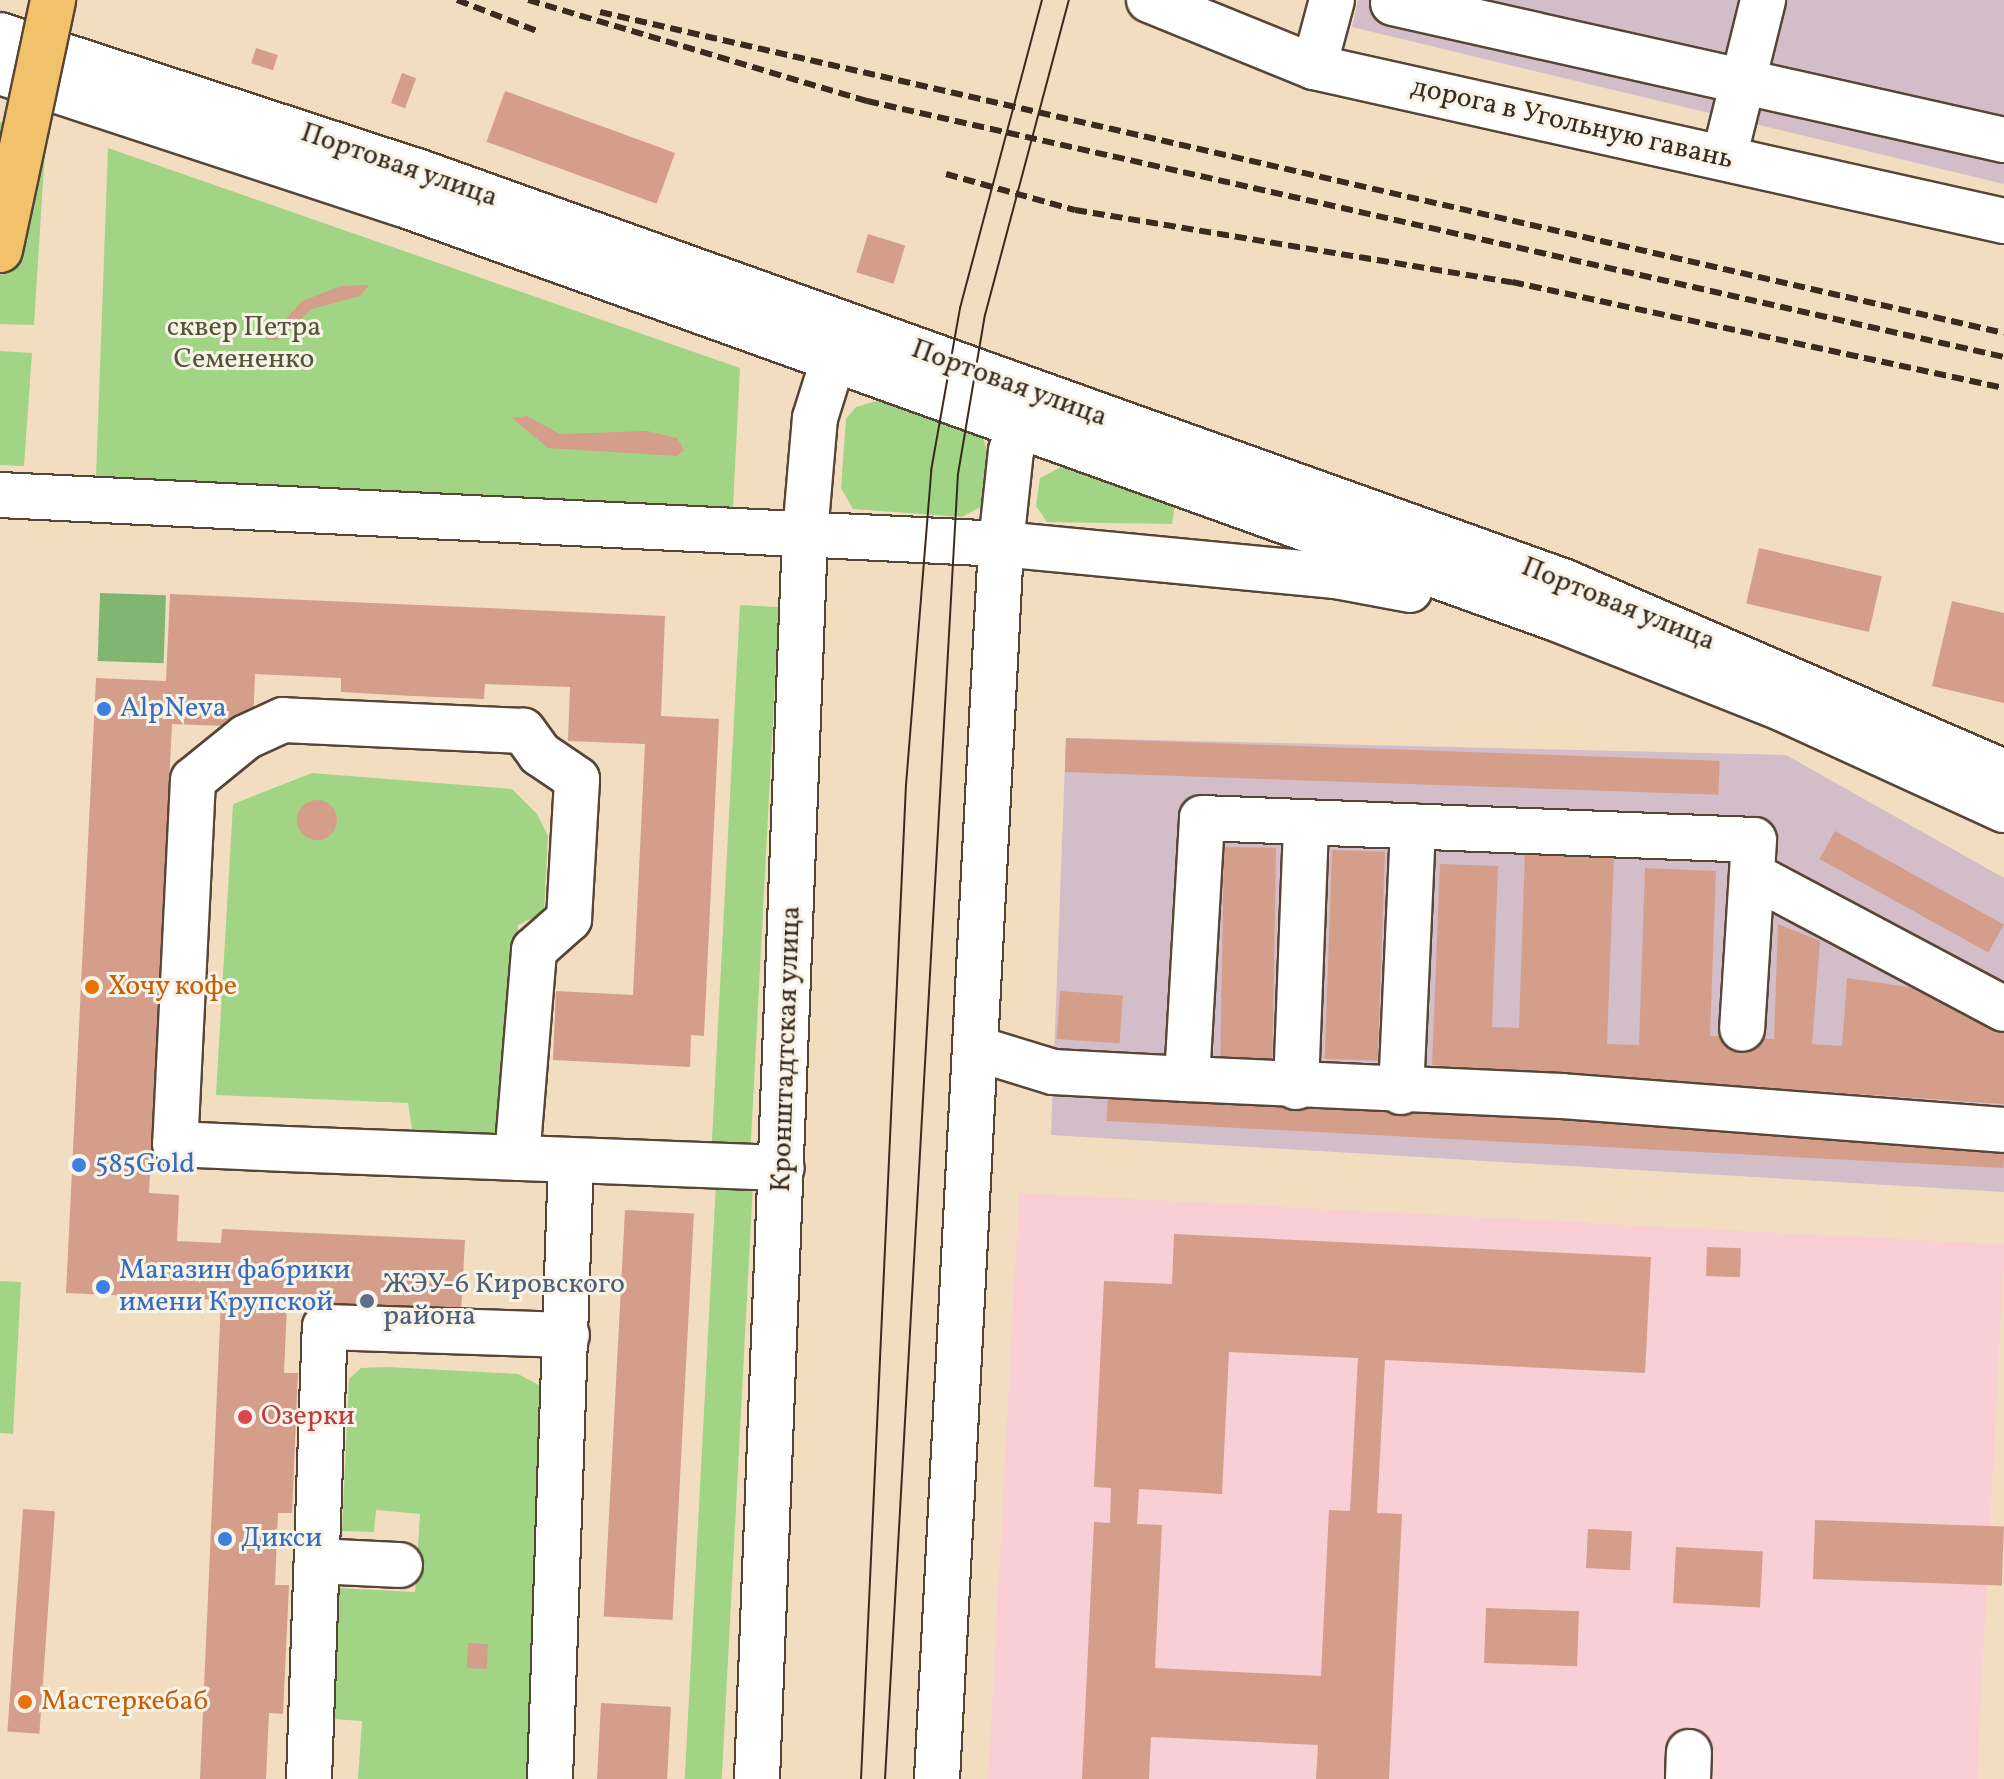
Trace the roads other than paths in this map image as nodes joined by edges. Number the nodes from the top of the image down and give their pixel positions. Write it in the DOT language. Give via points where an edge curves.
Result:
graph roads {
  1 [pos="53,0"];
  2 [pos="1332,0"];
  3 [pos="1763,0"];
  4 [pos="1158,2"];
  5 [pos="1393,3"];
  6 [pos="0,35"];
  7 [pos="1314,67"];
  8 [pos="0,72"];
  9 [pos="1744,81"];
  10 [pos="2004,140"];
  11 [pos="1724,158"];
  12 [pos="2004,221"];
  13 [pos="0,250"];
  14 [pos="838,342"];
  15 [pos="1025,410"];
  16 [pos="0,495"];
  17 [pos="805,534"];
  18 [pos="1001,544"];
  19 [pos="1554,618"];
  20 [pos="2004,772"];
  21 [pos="2004,810"];
  22 [pos="1306,822"];
  23 [pos="1413,826"];
  24 [pos="1752,875"];
  25 [pos="2004,1009"];
  26 [pos="1742,1029"];
  27 [pos="975,1048"];
  28 [pos="1187,1079"];
  29 [pos="1296,1087"];
  30 [pos="1401,1092"];
  31 [pos="2004,1130"];
  32 [pos="517,1158"];
  33 [pos="571,1160"];
  34 [pos="782,1168"];
  35 [pos="567,1335"];
  36 [pos="317,1561"];
  37 [pos="400,1565"];
  38 [pos="309,1779"];
  39 [pos="550,1779"];
  40 [pos="757,1779"];
  41 [pos="937,1779"];
  1 -- 13 [label="main road, bridge"];
  2 -- 7 [label="street"];
  3 -- 9 [label="street"];
  4 -- 7 [label="street, дорога в Угольную гавань"];
  5 -- 9 [label="street"];
  6 -- 14 [label="street, Портовая улица" via="414,170"];
  7 -- 11 [label="street, дорога в Угольную гавань"];
  8 -- 14 [label="street, Портовая улица" via="46,101 402,204"];
  9 -- 10 [label="street"];
  9 -- 11 [label="street"];
  11 -- 12 [label="street, дорога в Угольную гавань"];
  14 -- 15 [label="street, Портовая улица"];
  14 -- 17 [label="street, Кронштадтская улица" via="815,418"];
  15 -- 18 [label="street"];
  15 -- 19 [label="street, Портовая улица"];
  15 -- 20 [label="street, Портовая улица" via="1565,582"];
  16 -- 17 [label="street, Портовая улица"];
  17 -- 18 [label="street, Портовая улица"];
  17 -- 34 [label="street, Кронштадтская улица"];
  18 -- 19 [label="street, Портовая улица" via="1335,576"];
  18 -- 27 [label="street"];
  19 -- 21 [label="street, Портовая улица" via="1781,708"];
  22 -- 23 [label="street"];
  22 -- 28 [label="street" via="1202,818"];
  22 -- 29 [label="street"];
  23 -- 24 [label="street" via="1754,840"];
  23 -- 30 [label="street"];
  24 -- 25 [label="street"];
  24 -- 26 [label="street"];
  27 -- 28 [label="street" via="1053,1072"];
  27 -- 41 [label="street"];
  28 -- 29 [label="street"];
  29 -- 30 [label="street"];
  30 -- 31 [label="street" via="1562,1096"];
  32 -- 32 [label="street" via="175,1144 193,780 246,737 283,720 523,731 540,754 577,779 569,919 534,950"];
  32 -- 33 [label="street"];
  33 -- 34 [label="street"];
  33 -- 35 [label="street"];
  34 -- 40 [label="street, Кронштадтская улица"];
  35 -- 36 [label="street" via="325,1327"];
  35 -- 39 [label="street"];
  36 -- 37 [label="street"];
  36 -- 38 [label="street"];
}
